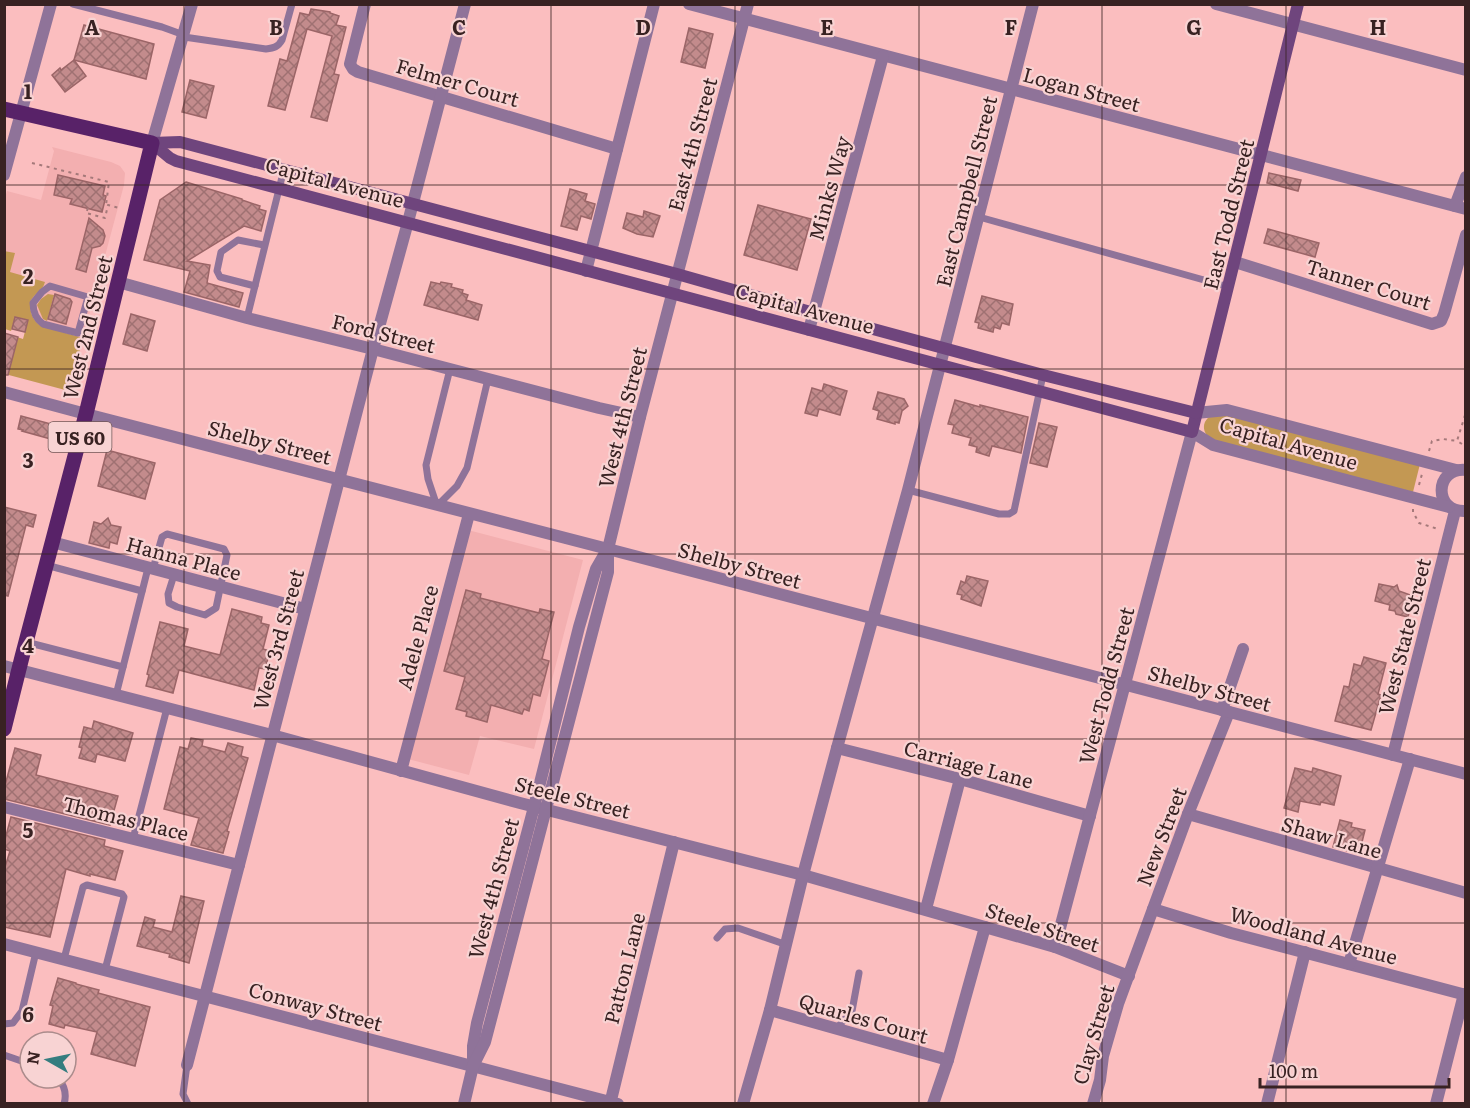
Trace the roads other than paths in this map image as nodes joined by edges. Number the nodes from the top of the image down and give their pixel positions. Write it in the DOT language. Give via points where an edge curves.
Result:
graph roads {
  1 [pos="51,4"];
  2 [pos="72,4"];
  3 [pos="192,4"];
  4 [pos="292,4"];
  5 [pos="365,4"];
  6 [pos="465,4"];
  7 [pos="654,4"];
  8 [pos="689,4"];
  9 [pos="748,4"];
  10 [pos="1033,4"];
  11 [pos="1216,4"];
  12 [pos="1298,4"];
  13 [pos="744,19"];
  14 [pos="1293,25"];
  15 [pos="184,36"];
  16 [pos="884,56"];
  17 [pos="1466,70"];
  18 [pos="1011,89"];
  19 [pos="441,96"];
  20 [pos="4,109"];
  21 [pos="21,112"];
  22 [pos="152,143"];
  23 [pos="617,149"];
  24 [pos="1261,155"];
  25 [pos="284,169"];
  26 [pos="4,175"];
  27 [pos="1466,177"];
  28 [pos="279,188"];
  29 [pos="413,204"];
  30 [pos="1460,208"];
  31 [pos="979,217"];
  32 [pos="408,222"];
  33 [pos="1466,235"];
  34 [pos="264,245"];
  35 [pos="591,252"];
  36 [pos="1235,262"];
  37 [pos="586,271"];
  38 [pos="676,274"];
  39 [pos="118,282"];
  40 [pos="255,286"];
  41 [pos="1229,287"];
  42 [pos="672,294"];
  43 [pos="84,309"];
  44 [pos="814,313"];
  45 [pos="247,318"];
  46 [pos="809,330"];
  47 [pos="945,348"];
  48 [pos="372,349"];
  49 [pos="941,364"];
  50 [pos="450,369"];
  51 [pos="1043,375"];
  52 [pos="488,379"];
  53 [pos="1040,391"];
  54 [pos="4,392"];
  55 [pos="1196,413"];
  56 [pos="86,414"];
  57 [pos="640,417"];
  58 [pos="1192,432"];
  59 [pos="1461,470"];
  60 [pos="339,479"];
  61 [pos="909,490"];
  62 [pos="437,506"];
  63 [pos="1457,509"];
  64 [pos="469,514"];
  65 [pos="52,542"];
  66 [pos="608,549"];
  67 [pos="46,565"];
  68 [pos="151,568"];
  69 [pos="174,575"];
  70 [pos="221,587"];
  71 [pos="142,591"];
  72 [pos="305,609"];
  73 [pos="873,619"];
  74 [pos="26,642"];
  75 [pos="1243,649"];
  76 [pos="12,667"];
  77 [pos="123,668"];
  78 [pos="1125,684"];
  79 [pos="116,695"];
  80 [pos="167,708"];
  81 [pos="1226,711"];
  82 [pos="4,729"];
  83 [pos="272,735"];
  84 [pos="837,748"];
  85 [pos="1393,755"];
  86 [pos="1410,759"];
  87 [pos="401,771"];
  88 [pos="1466,774"];
  89 [pos="960,779"];
  90 [pos="4,807"];
  91 [pos="540,808"];
  92 [pos="1188,814"];
  93 [pos="1090,816"];
  94 [pos="133,839"];
  95 [pos="674,842"];
  96 [pos="239,865"];
  97 [pos="1377,869"];
  98 [pos="803,875"];
  99 [pos="1466,893"];
  100 [pos="926,909"];
  101 [pos="1153,909"];
  102 [pos="985,927"];
  103 [pos="717,938"];
  104 [pos="4,944"];
  105 [pos="787,945"];
  106 [pos="1055,947"];
  107 [pos="36,952"];
  108 [pos="1305,952"];
  109 [pos="63,959"];
  110 [pos="1350,964"];
  111 [pos="105,970"];
  112 [pos="859,974"];
  113 [pos="1129,976"];
  114 [pos="205,995"];
  115 [pos="1465,995"];
  116 [pos="770,1010"];
  117 [pos="4,1024"];
  118 [pos="836,1029"];
  119 [pos="948,1060"];
  120 [pos="186,1065"];
  121 [pos="473,1066"];
  122 [pos="613,1103"];
  123 [pos="188,1104"];
  124 [pos="464,1104"];
  125 [pos="743,1104"];
  126 [pos="933,1104"];
  127 [pos="1093,1104"];
  128 [pos="1267,1104"];
  129 [pos="1436,1104"];
  1 -- 21 [label="street"];
  2 -- 15 [label="lane"];
  3 -- 15 [label="street"];
  4 -- 15 [label="lane" via="282,40 274,48"];
  5 -- 19 [label="street, Felmer Court" via="350,64 353,69"];
  6 -- 19 [label="street, West 3rd Street"];
  7 -- 23 [label="street"];
  8 -- 13 [label="street, Logan Street"];
  9 -- 13 [label="street, East 4th Street"];
  10 -- 18 [label="street, East Campbell Street"];
  11 -- 14 [label="street"];
  12 -- 14 [label="main road, East Todd Street"];
  13 -- 16 [label="street, Logan Street"];
  13 -- 38 [label="street, East 4th Street"];
  14 -- 17 [label="street"];
  14 -- 24 [label="main road, East Todd Street"];
  15 -- 22 [label="street"];
  16 -- 18 [label="street, Logan Street"];
  16 -- 44 [label="street, Minks Way"];
  18 -- 24 [label="street, Logan Street"];
  18 -- 31 [label="street, East Campbell Street"];
  19 -- 23 [label="street, Felmer Court"];
  19 -- 29 [label="street, West 3rd Street"];
  20 -- 21 [label="main road, Capital Avenue"];
  21 -- 22 [label="main road, Capital Avenue"];
  21 -- 26 [label="street"];
  22 -- 25 [label="main road, Capital Avenue" via="180,142"];
  22 -- 28 [label="main road, Capital Avenue" via="176,161"];
  22 -- 39 [label="main road, West 2nd Street / US 60"];
  23 -- 35 [label="street"];
  24 -- 30 [label="street, Logan Street"];
  24 -- 36 [label="main road, East Todd Street"];
  25 -- 28 [label="lane"];
  25 -- 29 [label="main road, Capital Avenue"];
  27 -- 30 [label="street"];
  28 -- 32 [label="main road, Capital Avenue"];
  28 -- 34 [label="lane"];
  29 -- 32 [label="street, West 3rd Street"];
  29 -- 35 [label="main road, Capital Avenue"];
  31 -- 41 [label="lane"];
  31 -- 47 [label="street, East Campbell Street"];
  32 -- 37 [label="main road, Capital Avenue"];
  32 -- 48 [label="street, West 3rd Street"];
  33 -- 36 [label="street, Tanner Court" via="1444,314 1441,321 1432,324"];
  34 -- 40 [label="lane"];
  34 -- 40 [label="lane" via="238,240 221,252 217,271 220,277"];
  35 -- 37 [label="street"];
  35 -- 38 [label="main road, Capital Avenue"];
  36 -- 41 [label="main road, East Todd Street"];
  37 -- 42 [label="main road, Capital Avenue"];
  38 -- 42 [label="street, East 4th Street"];
  38 -- 44 [label="main road, Capital Avenue"];
  39 -- 45 [label="street, Ford Street"];
  39 -- 56 [label="main road, West 2nd Street / US 60"];
  40 -- 45 [label="lane"];
  41 -- 55 [label="main road, East Todd Street"];
  42 -- 46 [label="main road, Capital Avenue"];
  42 -- 57 [label="street, West 4th Street"];
  43 -- 43 [label="lane" via="88,297 50,286 33,303 43,324 78,333"];
  44 -- 46 [label="street, Minks Way"];
  44 -- 47 [label="main road, Capital Avenue"];
  45 -- 48 [label="street, Ford Street"];
  46 -- 49 [label="main road, Capital Avenue"];
  47 -- 49 [label="street, East Campbell Street"];
  47 -- 51 [label="main road, Capital Avenue"];
  48 -- 50 [label="street, Ford Street"];
  48 -- 60 [label="street, West 3rd Street"];
  49 -- 53 [label="main road, Capital Avenue"];
  49 -- 61 [label="street, East Campbell Street"];
  50 -- 52 [label="street, Ford Street"];
  50 -- 62 [label="lane" via="426,465"];
  51 -- 53 [label="lane"];
  51 -- 55 [label="main road, Capital Avenue"];
  52 -- 57 [label="street, Ford Street"];
  52 -- 62 [label="lane" via="467,468 457,486"];
  53 -- 58 [label="main road, Capital Avenue"];
  53 -- 61 [label="lane" via="1014,511 999,514"];
  54 -- 56 [label="street, Shelby Street"];
  55 -- 58 [label="main road, East Todd Street"];
  55 -- 59 [label="street, Capital Avenue" via="1227,410"];
  56 -- 60 [label="street, Shelby Street"];
  56 -- 65 [label="main road, West 2nd Street / US 60"];
  57 -- 66 [label="street, West 4th Street"];
  58 -- 63 [label="street, Capital Avenue" via="1213,445"];
  58 -- 78 [label="street, West Todd Street"];
  59 -- 63 [label="street, Capital Avenue" via="1445,477 1442,483 1442,496"];
  60 -- 62 [label="street, Shelby Street"];
  60 -- 72 [label="street, West 3rd Street"];
  61 -- 73 [label="street, East Campbell Street"];
  62 -- 64 [label="street, Shelby Street"];
  63 -- 85 [label="street, West State Street" via="1445,528"];
  64 -- 66 [label="street, Shelby Street"];
  64 -- 87 [label="street, Adele Place"];
  65 -- 67 [label="main road, West 2nd Street / US 60"];
  65 -- 68 [label="street, Hanna Place"];
  66 -- 73 [label="street, Shelby Street"];
  66 -- 91 [label="street, West 4th Street" via="596,569 579,627"];
  67 -- 71 [label="lane"];
  67 -- 74 [label="main road, West 2nd Street / US 60"];
  68 -- 69 [label="street, Hanna Place"];
  68 -- 70 [label="lane" via="162,537 167,534 224,549 227,555"];
  68 -- 71 [label="lane"];
  69 -- 70 [label="street, Hanna Place"];
  69 -- 70 [label="lane" via="168,594 170,603 205,615 216,608"];
  70 -- 72 [label="street, Hanna Place"];
  71 -- 77 [label="lane"];
  72 -- 83 [label="street, West 3rd Street"];
  73 -- 78 [label="street, Shelby Street"];
  73 -- 84 [label="street, East Campbell Street"];
  74 -- 76 [label="main road, West 2nd Street / US 60"];
  74 -- 77 [label="lane"];
  75 -- 81 [label="street, New Street"];
  76 -- 79 [label="street, Steele Street"];
  76 -- 82 [label="main road, West 2nd Street / US 60"];
  77 -- 79 [label="lane"];
  78 -- 81 [label="street, Shelby Street"];
  78 -- 93 [label="street, West Todd Street"];
  79 -- 80 [label="street, Steele Street"];
  80 -- 83 [label="street, Steele Street"];
  80 -- 94 [label="lane"];
  81 -- 85 [label="street, Shelby Street"];
  81 -- 92 [label="street, New Street"];
  83 -- 87 [label="street, Steele Street"];
  83 -- 96 [label="street, West 3rd Street"];
  84 -- 89 [label="street, Carriage Lane"];
  84 -- 98 [label="street, East Campbell Street"];
  85 -- 86 [label="street, Shelby Street"];
  86 -- 88 [label="street, Shelby Street"];
  86 -- 97 [label="street"];
  87 -- 91 [label="street, Steele Street"];
  89 -- 93 [label="street, Carriage Lane"];
  89 -- 100 [label="street"];
  90 -- 94 [label="street, Thomas Place"];
  91 -- 95 [label="street, Steele Street"];
  91 -- 121 [label="street, West 4th Street" via="484,1042"];
  92 -- 97 [label="street, Shaw Lane"];
  92 -- 101 [label="street, New Street"];
  93 -- 106 [label="street, West Todd Street"];
  94 -- 96 [label="street, Thomas Place"];
  95 -- 98 [label="street, Steele Street"];
  95 -- 122 [label="street, Patton Lane"];
  96 -- 114 [label="street, West 3rd Street"];
  97 -- 99 [label="street, Shaw Lane"];
  97 -- 110 [label="street"];
  98 -- 100 [label="street, Steele Street"];
  98 -- 105 [label="street, East Campbell Street"];
  100 -- 102 [label="street, Steele Street"];
  101 -- 108 [label="street, Woodland Avenue"];
  101 -- 113 [label="street, New Street"];
  102 -- 106 [label="street, Steele Street"];
  102 -- 119 [label="street"];
  103 -- 105 [label="lane" via="725,929 738,928"];
  104 -- 107 [label="street, Conway Street"];
  105 -- 116 [label="street, East Campbell Street"];
  106 -- 113 [label="street, Steele Street"];
  107 -- 109 [label="street, Conway Street"];
  107 -- 117 [label="lane" via="22,1011 13,1023"];
  108 -- 110 [label="street, Woodland Avenue"];
  108 -- 128 [label="street"];
  109 -- 111 [label="street, Conway Street"];
  109 -- 111 [label="lane" via="83,887 122,894"];
  110 -- 115 [label="street, Woodland Avenue"];
  111 -- 114 [label="street, Conway Street"];
  112 -- 118 [label="lane" via="852,1011"];
  113 -- 127 [label="street, Clay Street" via="1108,1037"];
  114 -- 120 [label="street, West 3rd Street"];
  114 -- 121 [label="street, Conway Street"];
  115 -- 129 [label="street"];
  116 -- 118 [label="street, Quarles Court"];
  116 -- 125 [label="street, East Campbell Street"];
  118 -- 119 [label="street, Quarles Court"];
  119 -- 126 [label="street"];
  120 -- 123 [label="lane" via="183,1094"];
  121 -- 122 [label="street, Conway Street"];
  121 -- 124 [label="street, West 4th Street"];
}
